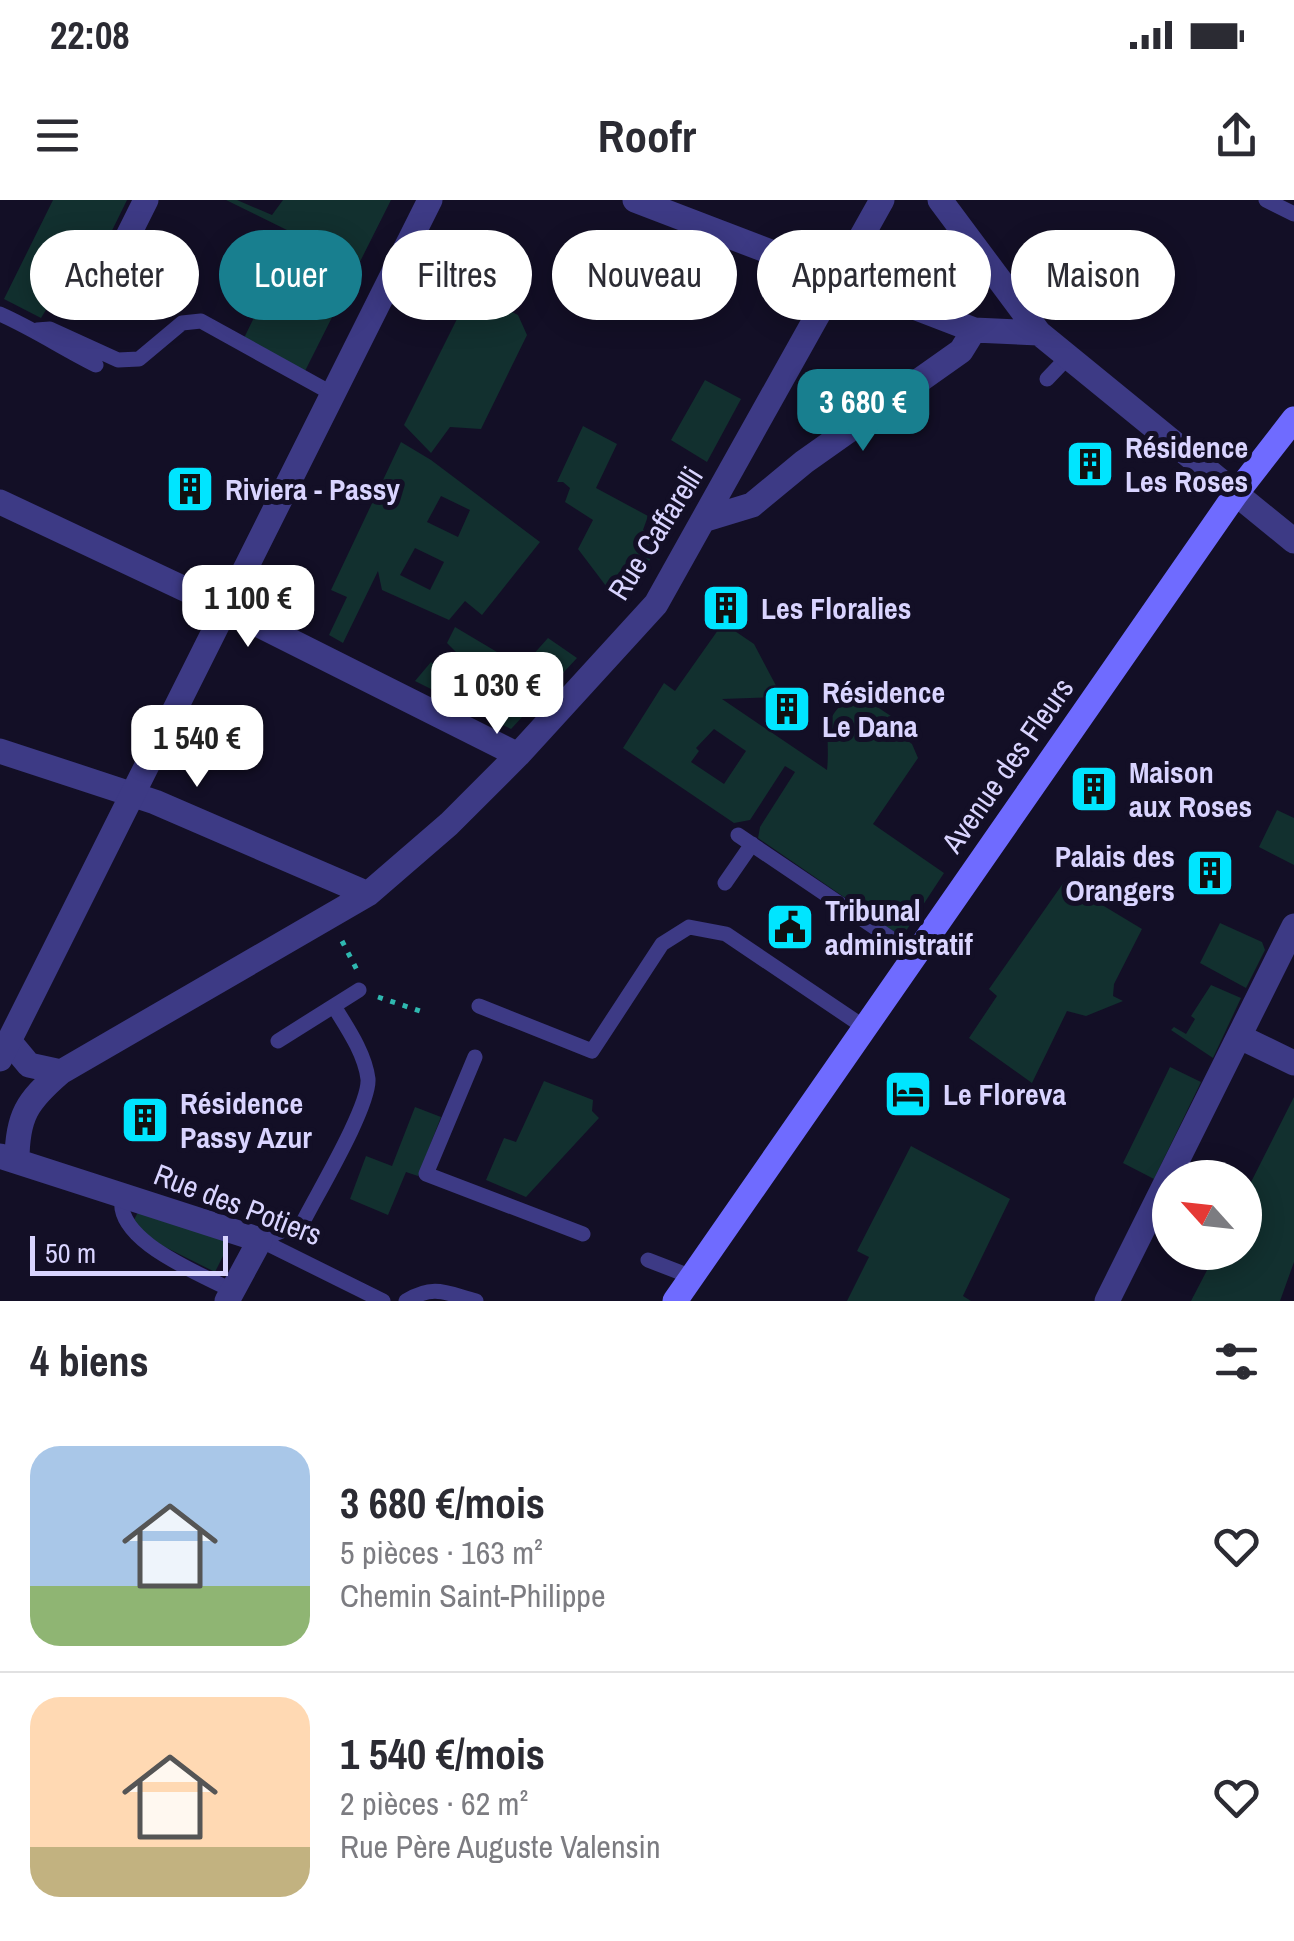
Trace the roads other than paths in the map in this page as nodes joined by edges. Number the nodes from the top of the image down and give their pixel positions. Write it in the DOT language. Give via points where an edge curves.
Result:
graph roads {
  1 [pos="146,200"];
  2 [pos="430,200"];
  3 [pos="635,200"];
  4 [pos="882,200"];
  5 [pos="940,200"];
  6 [pos="1266,200"];
  7 [pos="1294,214"];
  8 [pos="132,230"];
  9 [pos="865,230"];
  10 [pos="757,247"];
  11 [pos="0,314"];
  12 [pos="814,320"];
  13 [pos="948,320"];
  14 [pos="37,330"];
  15 [pos="974,330"];
  16 [pos="1039,332"];
  17 [pos="1068,357"];
  18 [pos="96,365"];
  19 [pos="1047,379"];
  20 [pos="333,394"];
  21 [pos="1294,419"];
  22 [pos="1235,495"];
  23 [pos="0,502"];
  24 [pos="706,518"];
  25 [pos="1294,540"];
  26 [pos="225,608"];
  27 [pos="0,752"];
  28 [pos="518,755"];
  29 [pos="132,793"];
  30 [pos="725,883"];
  31 [pos="368,894"];
  32 [pos="1294,926"];
  33 [pos="914,954"];
  34 [pos="359,982"];
  35 [pos="478,1006"];
  36 [pos="336,1008"];
  37 [pos="864,1027"];
  38 [pos="1240,1037"];
  39 [pos="278,1041"];
  40 [pos="5,1050"];
  41 [pos="475,1057"];
  42 [pos="1294,1063"];
  43 [pos="61,1072"];
  44 [pos="8,1159"];
  45 [pos="123,1196"];
  46 [pos="583,1234"];
  47 [pos="260,1240"];
  48 [pos="648,1260"];
  49 [pos="692,1277"];
  50 [pos="229,1295"];
  51 [pos="383,1301"];
  52 [pos="406,1301"];
  53 [pos="476,1301"];
  54 [pos="676,1301"];
  55 [pos="1107,1301"];
  1 -- 8 [label="street"];
  2 -- 20 [label="street"];
  3 -- 10 [label="street"];
  4 -- 9 [label="street, Rue Caffarelli"];
  5 -- 16 [label="street"];
  6 -- 7 [label="lane"];
  11 -- 14 [label="lane"];
  12 -- 24 [label="street, Rue Caffarelli"];
  13 -- 15 [label="street"];
  14 -- 18 [label="lane" via="44,340"];
  14 -- 20 [label="lane" via="50,329 130,362 182,323 200,321"];
  15 -- 16 [label="street"];
  15 -- 24 [label="street" via="961,351 752,505"];
  16 -- 17 [label="street"];
  17 -- 19 [label="lane"];
  17 -- 22 [label="street"];
  20 -- 26 [label="street"];
  21 -- 22 [label="main road, Avenue des Fleurs"];
  22 -- 25 [label="street"];
  22 -- 33 [label="main road, Avenue des Fleurs"];
  23 -- 26 [label="street"];
  24 -- 28 [label="street, Rue Caffarelli" via="656,604"];
  26 -- 28 [label="street"];
  26 -- 29 [label="street"];
  27 -- 29 [label="street"];
  28 -- 31 [label="street, Rue Caffarelli"];
  29 -- 31 [label="street"];
  29 -- 40 [label="street"];
  30 -- 33 [label="lane" via="745,840"];
  31 -- 43 [label="street, Rue Caffarelli"];
  32 -- 38 [label="street"];
  33 -- 37 [label="main road, Avenue des Fleurs"];
  34 -- 36 [label="lane"];
  35 -- 37 [label="lane" via="592,1051 662,944 690,927 726,934"];
  36 -- 39 [label="lane"];
  36 -- 47 [label="lane" via="358,1046 368,1082 303,1222"];
  37 -- 49 [label="main road, Avenue des Fleurs"];
  38 -- 42 [label="street"];
  38 -- 55 [label="street"];
  40 -- 43 [label="street" via="29,1066"];
  41 -- 46 [label="lane" via="426,1174"];
  43 -- 44 [label="street, Rue Caffarelli" via="24,1110"];
  44 -- 45 [label="street, Rue des Potiers"];
  45 -- 47 [label="street, Rue des Potiers"];
  45 -- 50 [label="lane, Rue des Potiers" via="125,1224"];
  47 -- 50 [label="street"];
  47 -- 51 [label="lane, Rue des Potiers"];
  48 -- 49 [label="lane"];
  49 -- 54 [label="main road, Avenue des Fleurs"];
  52 -- 53 [label="lane" via="422,1291"];
}
